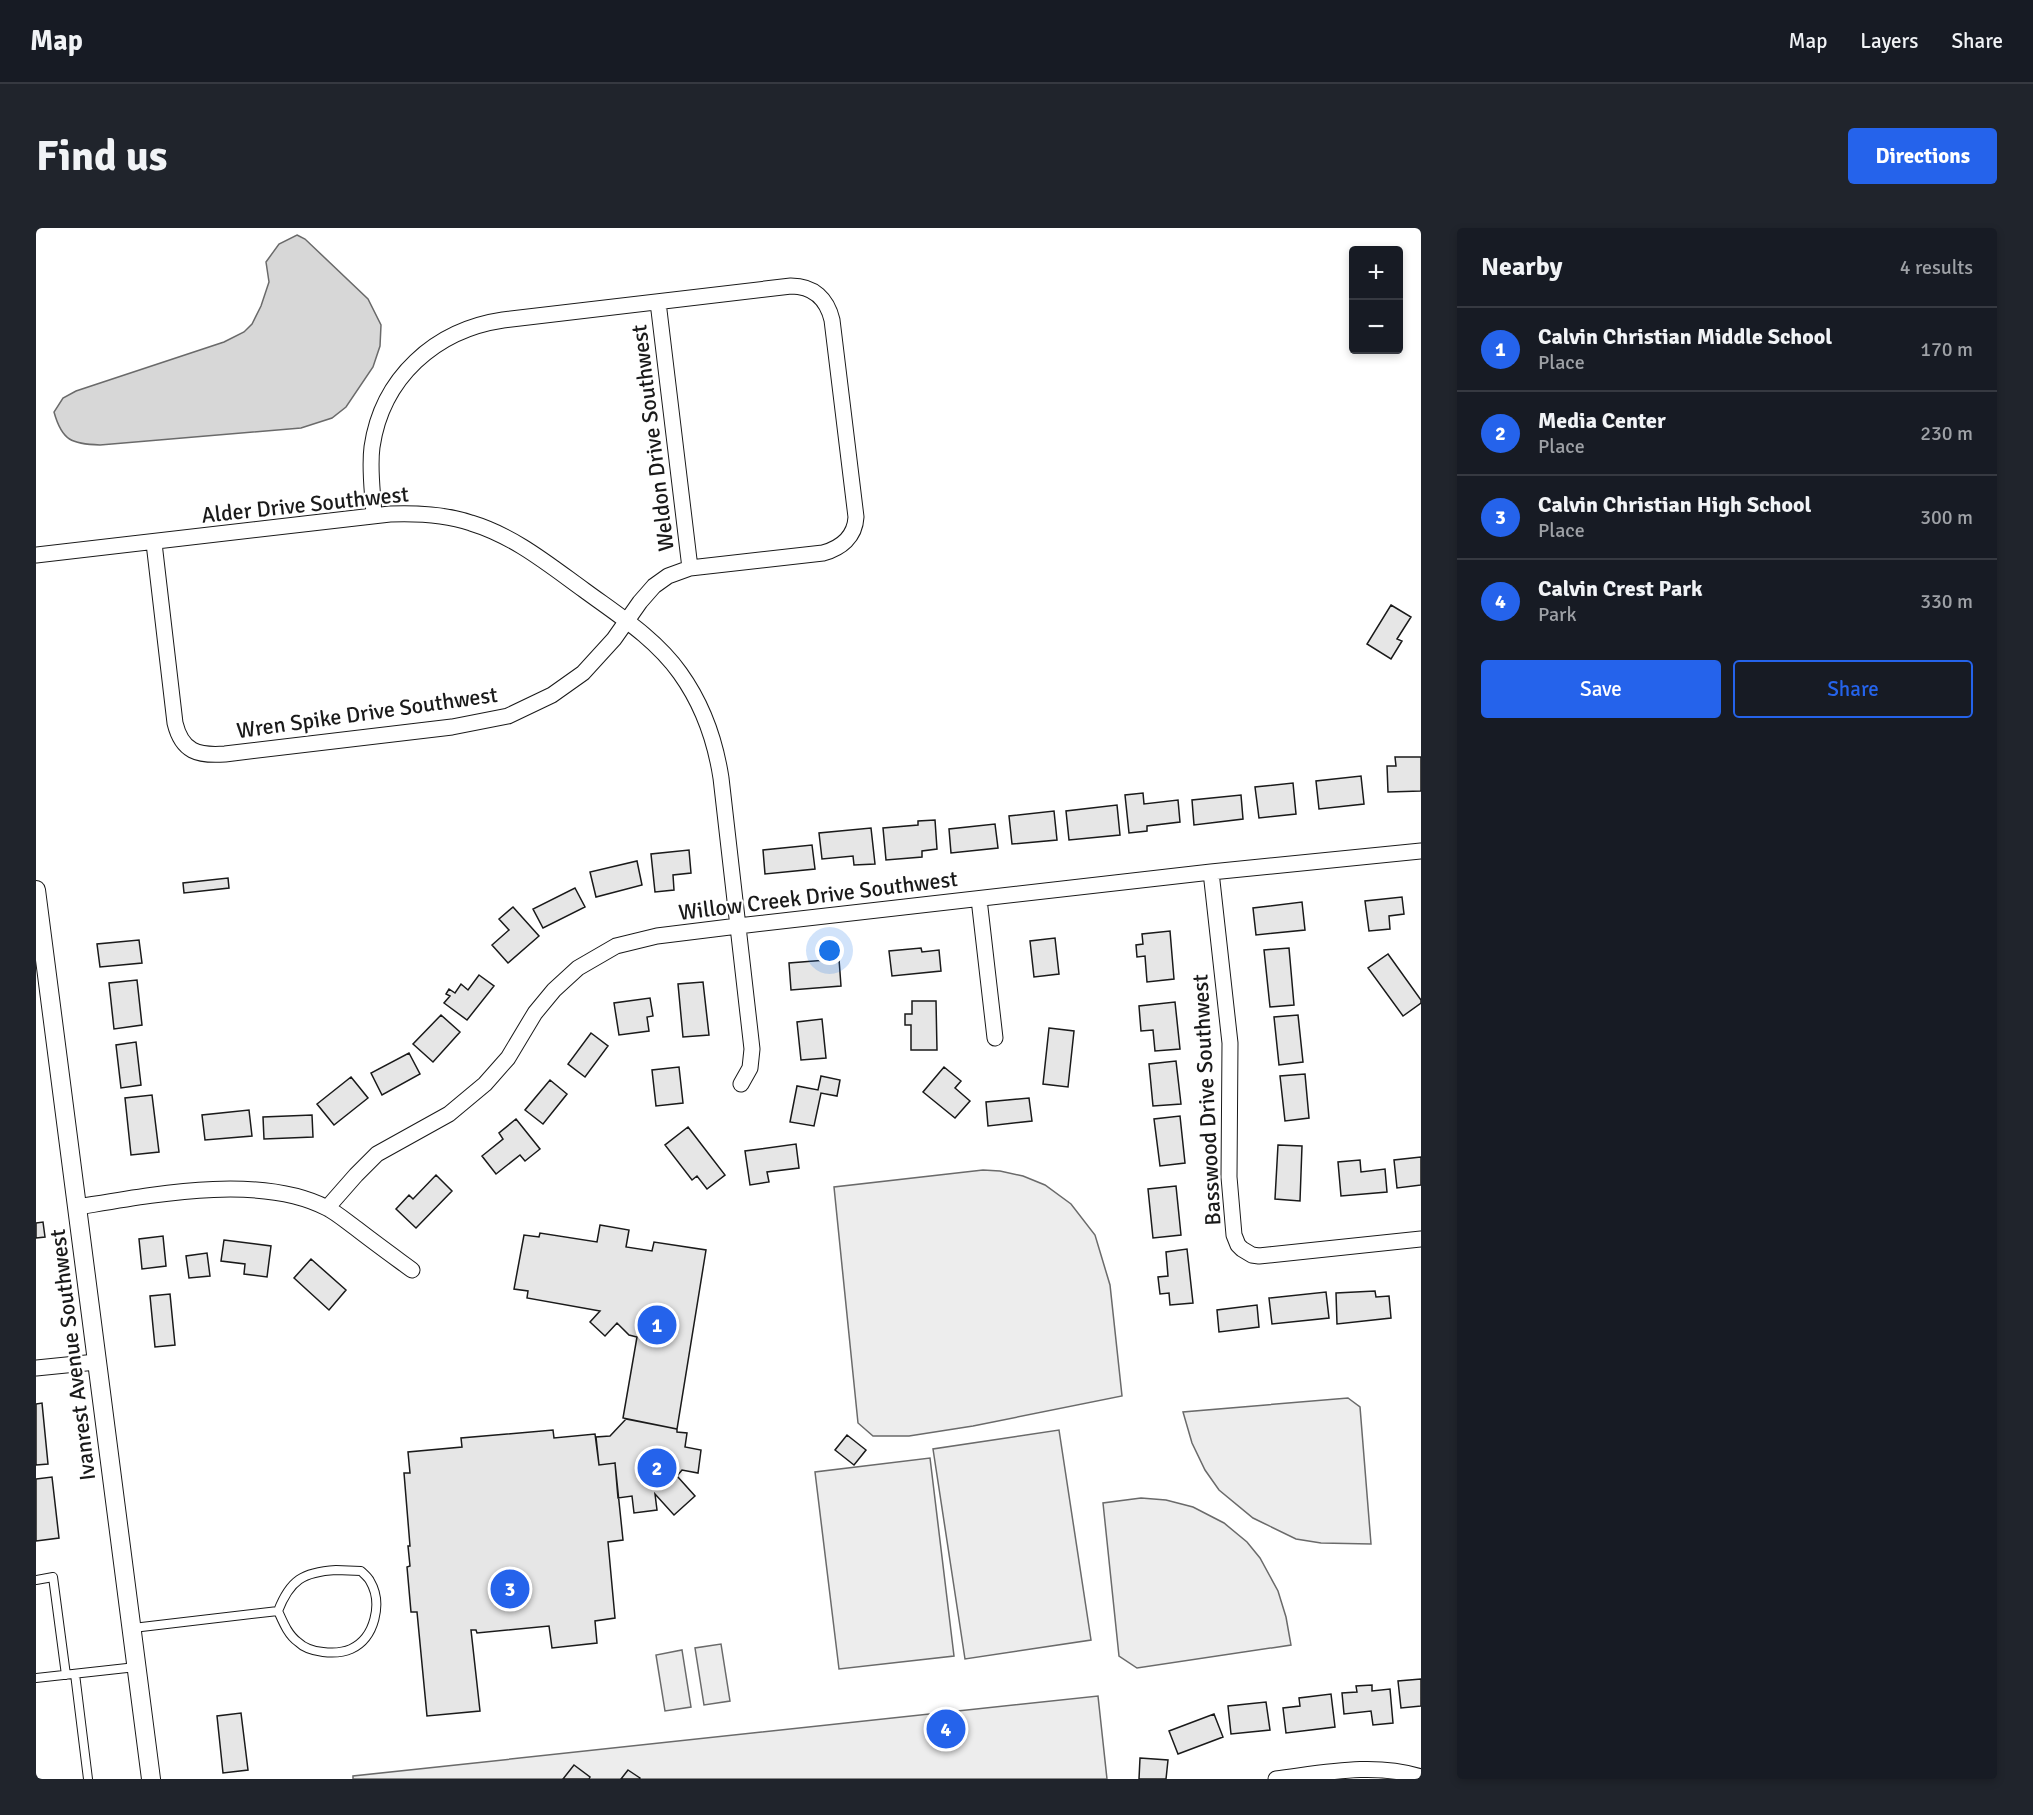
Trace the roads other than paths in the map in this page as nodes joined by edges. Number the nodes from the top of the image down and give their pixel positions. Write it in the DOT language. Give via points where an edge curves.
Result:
graph roads {
  1 [pos="658,302"];
  2 [pos="374,516"];
  3 [pos="154,543"];
  4 [pos="36,555"];
  5 [pos="690,568"];
  6 [pos="627,621"];
  7 [pos="1421,851"];
  8 [pos="1211,872"];
  9 [pos="36,890"];
  10 [pos="979,899"];
  11 [pos="738,926"];
  12 [pos="995,1038"];
  13 [pos="741,1084"];
  14 [pos="78,1207"];
  15 [pos="327,1208"];
  16 [pos="1421,1239"];
  17 [pos="412,1270"];
  18 [pos="96,1362"];
  19 [pos="36,1368"];
  20 [pos="36,1580"];
  21 [pos="278,1611"];
  22 [pos="131,1628"];
  23 [pos="136,1667"];
  24 [pos="75,1674"];
  25 [pos="66,1675"];
  26 [pos="36,1678"];
  27 [pos="1421,1777"];
  28 [pos="88,1779"];
  29 [pos="151,1779"];
  30 [pos="1276,1779"];
  1 -- 2 [label="street" via="490,322 456,333 425,352 399,378 377,424 371,469"];
  1 -- 5 [label="street, Weldon Drive Southwest"];
  1 -- 5 [label="street, Wren Spike Drive Southwest" via="791,286 818,294 832,320 856,517 845,542 831,551"];
  2 -- 3 [label="street, Alder Drive Southwest"];
  2 -- 6 [label="street, Alder Drive Southwest" via="440,516 490,529 522,546"];
  3 -- 4 [label="street, Alder Drive Southwest"];
  3 -- 6 [label="street, Wren Spike Drive Southwest" via="175,723 187,747 205,755 452,727 508,716 575,680 606,650"];
  5 -- 6 [label="street, Wren Spike Drive Southwest" via="654,586"];
  6 -- 11 [label="street, Alder Drive Southwest" via="659,648 679,672 707,723 721,778"];
  7 -- 8 [label="street, Willow Creek Drive Southwest"];
  8 -- 10 [label="street, Willow Creek Drive Southwest"];
  8 -- 16 [label="street, Basswood Drive Southwest" via="1229,1023 1229,1177 1238,1245 1246,1253 1259,1256"];
  9 -- 14 [label="street, Ivanrest Avenue Southwest"];
  10 -- 11 [label="street, Willow Creek Drive Southwest"];
  10 -- 12 [label="street"];
  11 -- 13 [label="street, Alder Drive Southwest" via="752,1049 750,1068"];
  11 -- 15 [label="street, Willow Creek Drive Southwest" via="632,941 605,951 578,968 543,1002 508,1058 485,1084 449,1114 377,1154"];
  14 -- 15 [label="street" via="139,1196 220,1189 268,1191"];
  14 -- 18 [label="street, Ivanrest Avenue Southwest"];
  15 -- 17 [label="street"];
  18 -- 19 [label="street"];
  18 -- 22 [label="street, Ivanrest Avenue Southwest"];
  20 -- 25 [label="lane" via="53,1577"];
  21 -- 21 [label="lane" via="297,1642 312,1651 335,1653 351,1649 366,1638 373,1625 376,1597 370,1580 361,1571 313,1572 296,1581 284,1595"];
  21 -- 22 [label="lane"];
  22 -- 23 [label="street, Ivanrest Avenue Southwest"];
  23 -- 24 [label="lane"];
  23 -- 29 [label="street, Ivanrest Avenue Southwest"];
  24 -- 25 [label="lane"];
  24 -- 28 [label="lane"];
  25 -- 26 [label="lane"];
  27 -- 30 [label="street" via="1394,1771 1357,1770"];
}
